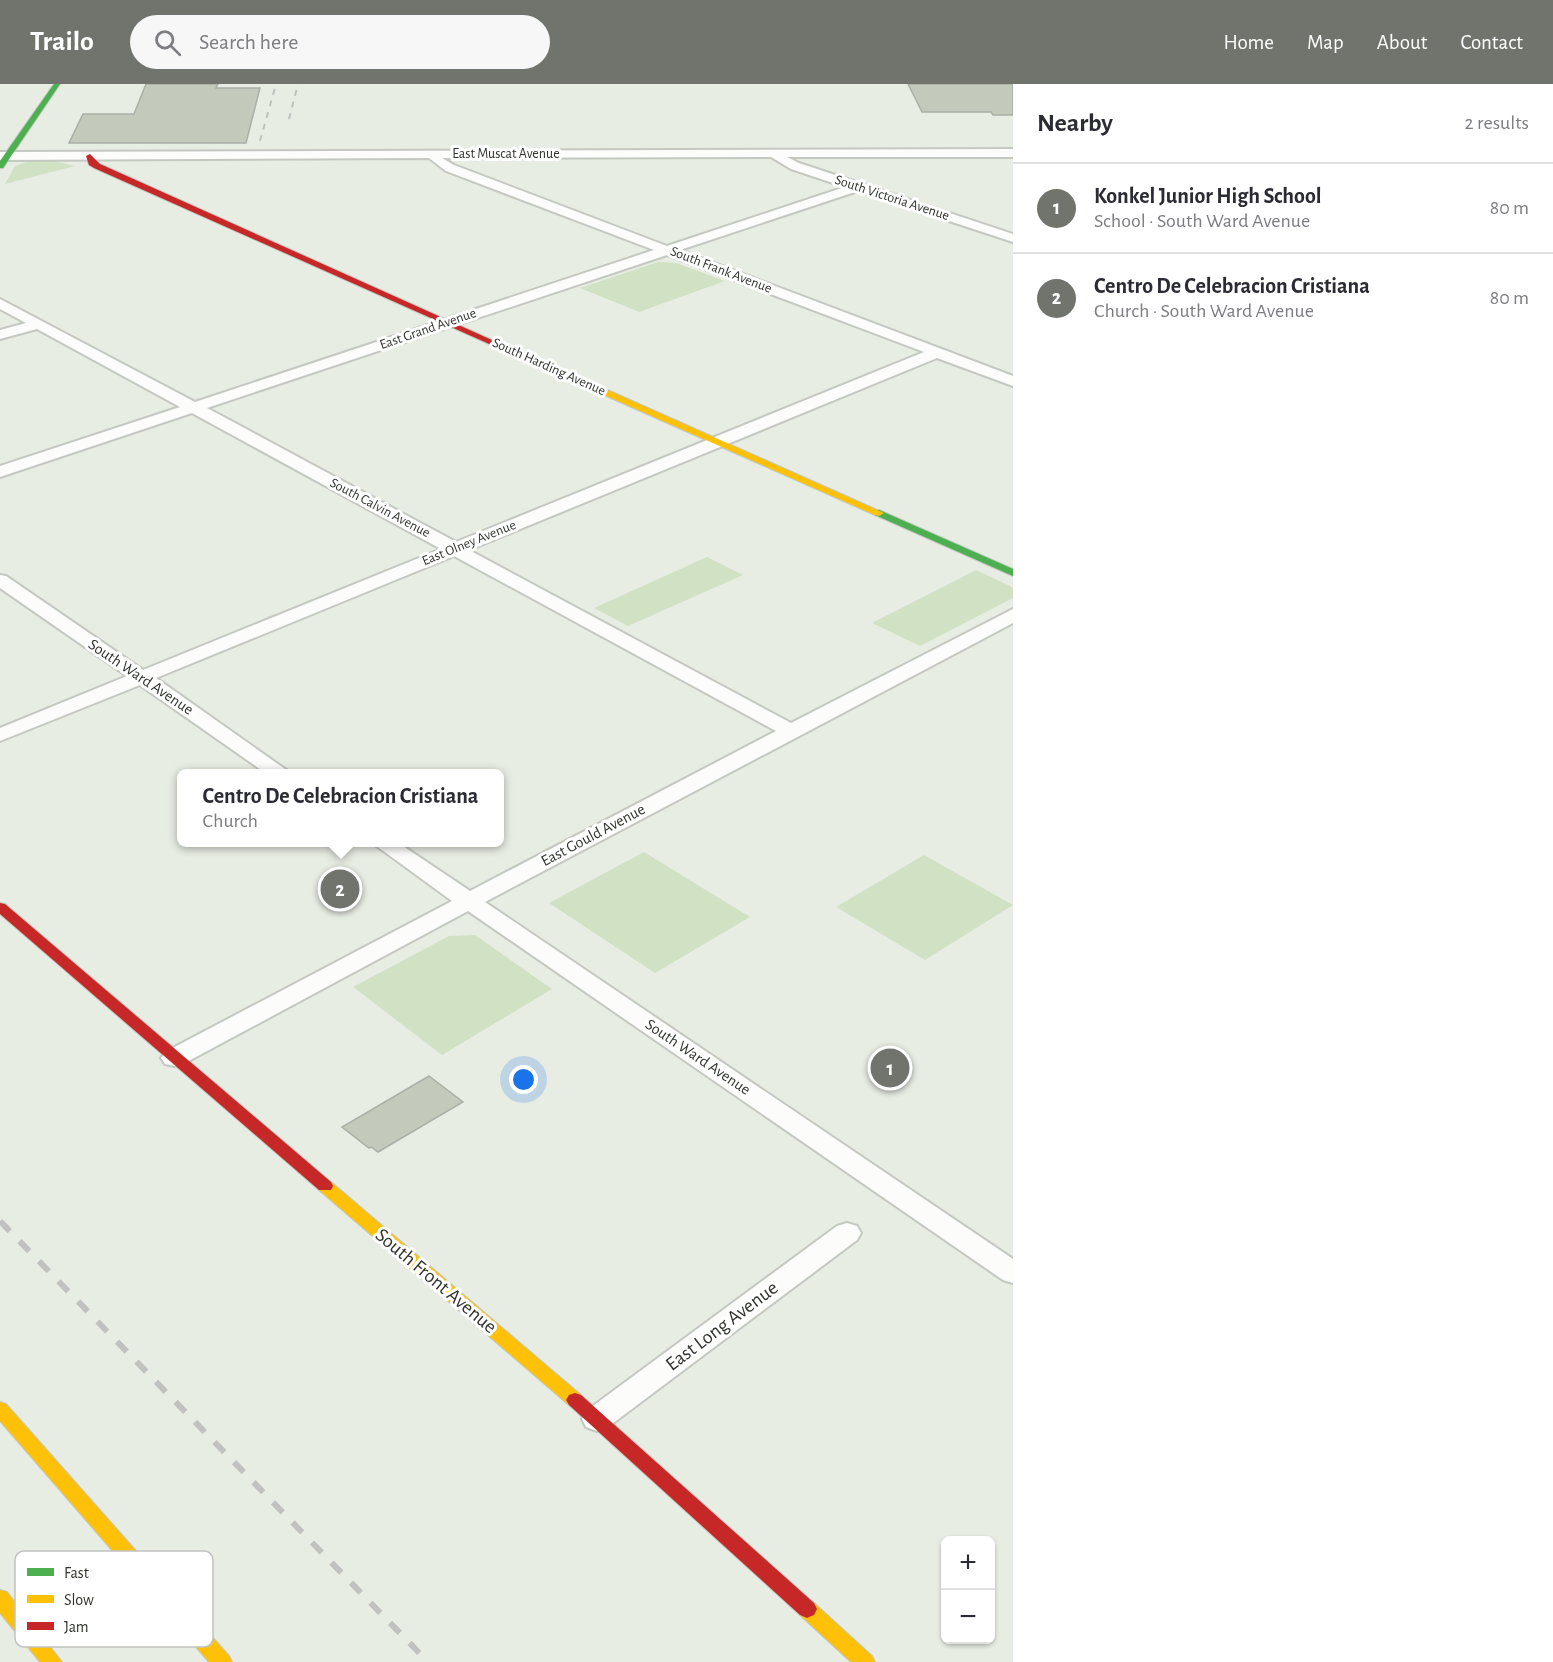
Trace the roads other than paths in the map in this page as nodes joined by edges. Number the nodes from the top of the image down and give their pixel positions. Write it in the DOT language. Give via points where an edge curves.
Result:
graph roads {
  1 [pos="57,84"];
  2 [pos="774,153"];
  3 [pos="1013,153"];
  4 [pos="432,154"];
  5 [pos="90,156"];
  6 [pos="2,159"];
  7 [pos="856,187"];
  8 [pos="1013,238"];
  9 [pos="666,250"];
  10 [pos="0,303"];
  11 [pos="447,322"];
  12 [pos="38,324"];
  13 [pos="0,335"];
  14 [pos="938,352"];
  15 [pos="1013,381"];
  16 [pos="194,407"];
  17 [pos="717,442"];
  18 [pos="0,472"];
  19 [pos="455,549"];
  20 [pos="1013,573"];
  21 [pos="0,580"];
  22 [pos="1013,615"];
  23 [pos="142,678"];
  24 [pos="791,731"];
  25 [pos="0,735"];
  26 [pos="275,769"];
  27 [pos="388,847"];
  28 [pos="468,902"];
  29 [pos="0,907"];
  30 [pos="174,1058"];
  31 [pos="847,1233"];
  32 [pos="1013,1273"];
  33 [pos="0,1409"];
  34 [pos="597,1419"];
  35 [pos="125,1551"];
  36 [pos="0,1598"];
  37 [pos="15,1616"];
  38 [pos="40,1647"];
  39 [pos="209,1647"];
  40 [pos="52,1662"];
  41 [pos="222,1662"];
  42 [pos="865,1662"];
  1 -- 6 [label="street"];
  2 -- 3 [label="street, East Muscat Avenue"];
  2 -- 4 [label="street, East Muscat Avenue"];
  2 -- 7 [label="street, South Victoria Avenue" via="780,160"];
  4 -- 5 [label="street, East Muscat Avenue"];
  4 -- 9 [label="street, South Frank Avenue" via="450,168"];
  5 -- 6 [label="street, East Muscat Avenue"];
  5 -- 11 [label="street, South Harding Avenue" via="97,166"];
  7 -- 8 [label="street, South Victoria Avenue"];
  7 -- 9 [label="street, East Grand Avenue"];
  9 -- 11 [label="street, East Grand Avenue"];
  9 -- 14 [label="street, South Frank Avenue"];
  10 -- 12 [label="street, South Calvin Avenue"];
  11 -- 16 [label="street, East Grand Avenue"];
  11 -- 17 [label="street, South Harding Avenue"];
  12 -- 13 [label="street"];
  12 -- 16 [label="street, South Calvin Avenue"];
  14 -- 15 [label="street, South Frank Avenue"];
  14 -- 17 [label="street, East Olney Avenue"];
  16 -- 18 [label="street, East Grand Avenue"];
  16 -- 19 [label="street, South Calvin Avenue"];
  17 -- 19 [label="street, East Olney Avenue"];
  17 -- 20 [label="street, South Harding Avenue"];
  19 -- 23 [label="street, East Olney Avenue"];
  19 -- 24 [label="street, South Calvin Avenue"];
  21 -- 23 [label="street, South Ward Avenue"];
  22 -- 24 [label="street, East Gould Avenue"];
  23 -- 25 [label="street, East Olney Avenue"];
  23 -- 26 [label="street, South Ward Avenue"];
  24 -- 28 [label="street, East Gould Avenue"];
  27 -- 28 [label="street, South Ward Avenue"];
  28 -- 30 [label="street, East Gould Avenue"];
  28 -- 32 [label="street, South Ward Avenue"];
  29 -- 30 [label="street, South Front Avenue"];
  30 -- 34 [label="street, South Front Avenue"];
  31 -- 34 [label="street, East Long Avenue"];
  33 -- 35 [label="street"];
  34 -- 42 [label="street, South Front Avenue"];
  36 -- 37 [label="street"];
  38 -- 40 [label="street"];
  39 -- 41 [label="street"];
}
